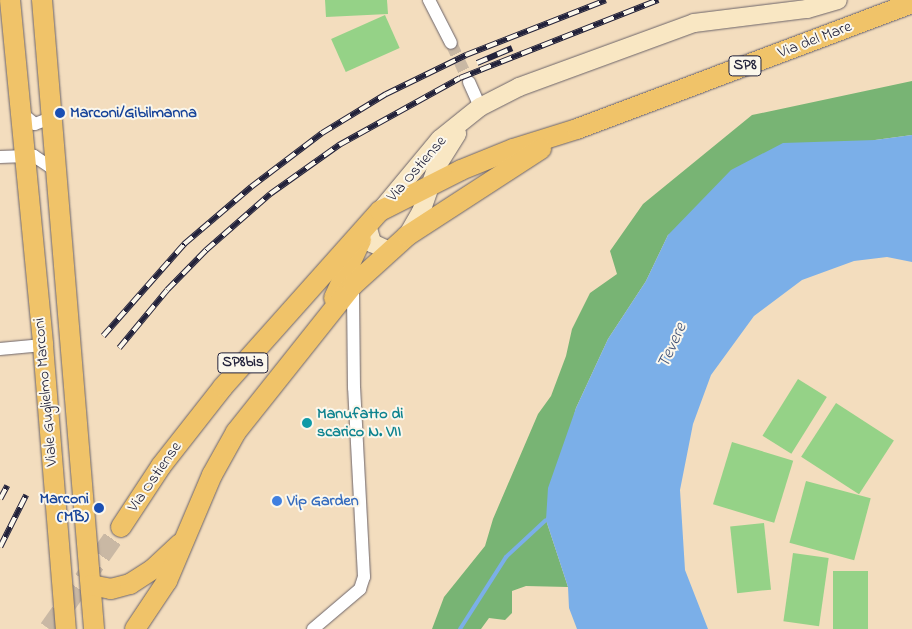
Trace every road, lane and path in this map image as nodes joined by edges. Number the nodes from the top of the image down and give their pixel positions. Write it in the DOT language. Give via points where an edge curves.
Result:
graph roads {
  1 [pos="10,0"];
  2 [pos="42,0"];
  3 [pos="429,0"];
  4 [pos="838,0"];
  5 [pos="912,3"];
  6 [pos="451,44"];
  7 [pos="469,82"];
  8 [pos="19,110"];
  9 [pos="477,110"];
  10 [pos="51,118"];
  11 [pos="577,129"];
  12 [pos="448,146"];
  13 [pos="24,156"];
  14 [pos="0,157"];
  15 [pos="461,170"];
  16 [pos="56,171"];
  17 [pos="430,185"];
  18 [pos="402,201"];
  19 [pos="374,218"];
  20 [pos="418,218"];
  21 [pos="407,236"];
  22 [pos="389,251"];
  23 [pos="353,285"];
  24 [pos="325,318"];
  25 [pos="43,345"];
  26 [pos="0,349"];
  27 [pos="121,527"];
  28 [pos="185,539"];
  29 [pos="91,585"];
  30 [pos="66,629"];
  31 [pos="94,629"];
  32 [pos="136,629"];
  33 [pos="313,629"];
  1 -- 8 [label="main road, Viale Guglielmo Marconi"];
  2 -- 10 [label="main road, Viale Guglielmo Marconi"];
  3 -- 6 [label="street"];
  4 -- 9 [label="main road, Via Ostiense / SP8bis" via="807,9 710,19 683,26 542,77"];
  5 -- 11 [label="main road, Via del Mare / SP8"];
  7 -- 9 [label="street"];
  8 -- 10 [label="street" via="32,123 41,124"];
  8 -- 13 [label="main road, Viale Guglielmo Marconi"];
  9 -- 12 [label="main road"];
  9 -- 19 [label="main road, Via Ostiense / SP8bis" via="436,143"];
  10 -- 16 [label="main road, Viale Guglielmo Marconi"];
  11 -- 15 [label="main road, Via del Mare" via="527,144"];
  11 -- 21 [label="main road, Via del Mare" via="515,163"];
  12 -- 15 [label="main road" via="448,159"];
  12 -- 17 [label="main road"];
  13 -- 14 [label="street"];
  13 -- 16 [label="street" via="41,158"];
  13 -- 25 [label="main road, Viale Guglielmo Marconi"];
  15 -- 17 [label="main road, Via del Mare"];
  16 -- 29 [label="main road, Viale Guglielmo Marconi"];
  17 -- 18 [label="main road, Via del Mare"];
  17 -- 20 [label="main road"];
  18 -- 19 [label="main road, Via del Mare"];
  18 -- 20 [label="main road" via="415,207"];
  19 -- 22 [label="main road" via="372,243"];
  19 -- 24 [label="main road"];
  19 -- 27 [label="main road, Via Ostiense / SP8bis" via="223,387 161,466"];
  20 -- 21 [label="main road"];
  21 -- 22 [label="main road, Via del Mare"];
  22 -- 23 [label="main road, Via del Mare"];
  23 -- 24 [label="main road, Via del Mare"];
  23 -- 33 [label="street" via="354,388 364,577 360,588"];
  24 -- 28 [label="main road" via="236,432 217,464"];
  25 -- 26 [label="street"];
  25 -- 30 [label="main road, Viale Guglielmo Marconi"];
  28 -- 29 [label="main road" via="153,569 130,584 111,589"];
  28 -- 32 [label="main road" via="160,595"];
  29 -- 31 [label="main road, Viale Guglielmo Marconi"];
}
